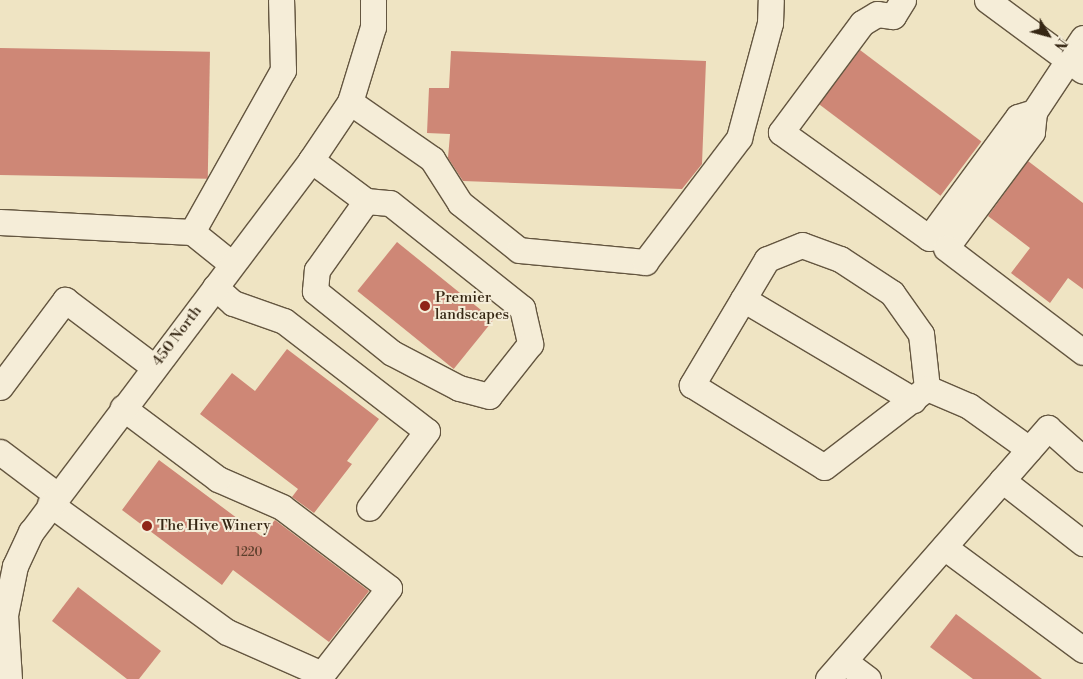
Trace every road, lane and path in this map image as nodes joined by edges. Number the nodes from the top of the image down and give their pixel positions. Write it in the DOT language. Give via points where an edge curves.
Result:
graph roads {
  1 [pos="281,0"];
  2 [pos="374,0"];
  3 [pos="771,0"];
  4 [pos="903,0"];
  5 [pos="986,0"];
  6 [pos="1083,38"];
  7 [pos="1075,66"];
  8 [pos="350,102"];
  9 [pos="1034,112"];
  10 [pos="311,160"];
  11 [pos="366,202"];
  12 [pos="0,222"];
  13 [pos="192,232"];
  14 [pos="232,264"];
  15 [pos="215,287"];
  16 [pos="743,298"];
  17 [pos="1083,352"];
  18 [pos="154,367"];
  19 [pos="0,387"];
  20 [pos="920,394"];
  21 [pos="123,408"];
  22 [pos="1029,449"];
  23 [pos="0,453"];
  24 [pos="1083,459"];
  25 [pos="1002,480"];
  26 [pos="54,500"];
  27 [pos="369,508"];
  28 [pos="1083,543"];
  29 [pos="944,547"];
  30 [pos="7,563"];
  31 [pos="1083,650"];
  32 [pos="836,670"];
  33 [pos="9,679"];
  34 [pos="868,679"];
  1 -- 13 [label="street" via="283,70"];
  2 -- 8 [label="street, 450 North" via="373,27"];
  3 -- 8 [label="street" via="770,23 740,138 645,262 518,250 460,203 432,159"];
  4 -- 9 [label="street" via="893,16 877,14 862,23 781,132 929,238 1018,117"];
  5 -- 7 [label="street"];
  6 -- 7 [label="street"];
  7 -- 9 [label="street"];
  8 -- 10 [label="street, 450 North"];
  9 -- 17 [label="street" via="1032,132 946,248"];
  10 -- 11 [label="street"];
  10 -- 14 [label="street, 450 North"];
  11 -- 11 [label="street" via="318,270 315,291 392,353 459,388 489,396 530,344 522,308 390,203"];
  12 -- 13 [label="street"];
  13 -- 14 [label="street"];
  14 -- 15 [label="street, 450 North"];
  15 -- 18 [label="street, 450 North"];
  15 -- 27 [label="street" via="234,303 284,321 427,431"];
  16 -- 20 [label="street"];
  16 -- 20 [label="street" via="767,259 802,245 840,258 892,293 921,334"];
  16 -- 20 [label="street" via="692,386 824,467"];
  18 -- 19 [label="street" via="65,300"];
  18 -- 21 [label="street, 450 North"];
  20 -- 22 [label="street" via="969,406"];
  21 -- 26 [label="street, 450 North"];
  21 -- 26 [label="street" via="218,479 282,507 390,588 322,674 227,632"];
  22 -- 24 [label="street" via="1048,428"];
  22 -- 25 [label="street"];
  23 -- 26 [label="street"];
  25 -- 28 [label="street"];
  25 -- 29 [label="street"];
  26 -- 30 [label="street, 450 North"];
  29 -- 31 [label="street"];
  29 -- 32 [label="street"];
  30 -- 33 [label="street, 450 North" via="5,615"];
  32 -- 34 [label="street"];
}
